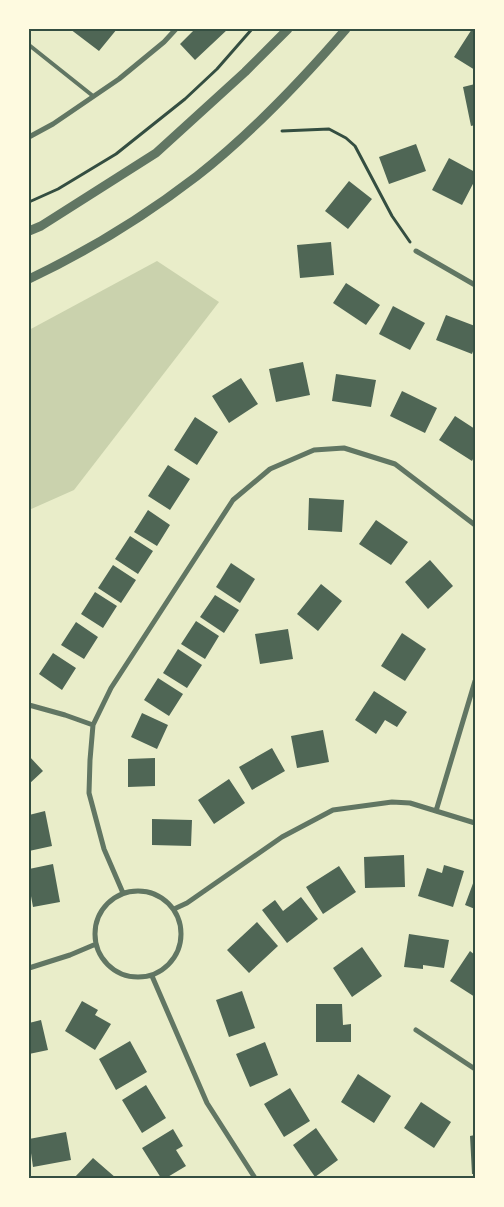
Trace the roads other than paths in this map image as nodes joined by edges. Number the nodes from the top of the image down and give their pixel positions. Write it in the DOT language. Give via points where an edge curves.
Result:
graph roads {
  1 [pos="176,29"];
  2 [pos="288,29"];
  3 [pos="346,29"];
  4 [pos="29,45"];
  5 [pos="93,96"];
  6 [pos="29,137"];
  7 [pos="29,231"];
  8 [pos="416,251"];
  9 [pos="29,279"];
  10 [pos="475,285"];
  11 [pos="475,525"];
  12 [pos="475,681"];
  13 [pos="29,705"];
  14 [pos="93,725"];
  15 [pos="436,811"];
  16 [pos="475,823"];
  17 [pos="123,893"];
  18 [pos="174,909"];
  19 [pos="96,944"];
  20 [pos="29,968"];
  21 [pos="152,976"];
  22 [pos="416,1030"];
  23 [pos="475,1069"];
  24 [pos="256,1178"];
  1 -- 5 [label="street" via="119,79"];
  2 -- 7 [label="street" via="156,153"];
  3 -- 9 [label="street" via="280,101 198,175 108,236"];
  4 -- 5 [label="lane"];
  5 -- 6 [label="street"];
  8 -- 10 [label="street"];
  11 -- 14 [label="street" via="395,464 344,448 314,450 270,469 233,500 111,688"];
  12 -- 15 [label="street"];
  13 -- 14 [label="street"];
  14 -- 17 [label="street" via="89,793 104,849"];
  15 -- 16 [label="street"];
  15 -- 18 [label="street" via="410,803 392,802 332,810 282,838 188,903"];
  17 -- 18 [label="street" via="135,890 150,892 164,898"];
  17 -- 19 [label="street" via="101,912 95,927"];
  18 -- 21 [label="street" via="181,923 181,943 176,957"];
  19 -- 20 [label="street"];
  19 -- 21 [label="street" via="112,969 137,978"];
  21 -- 24 [label="street" via="207,1103"];
  22 -- 23 [label="street"];
}
